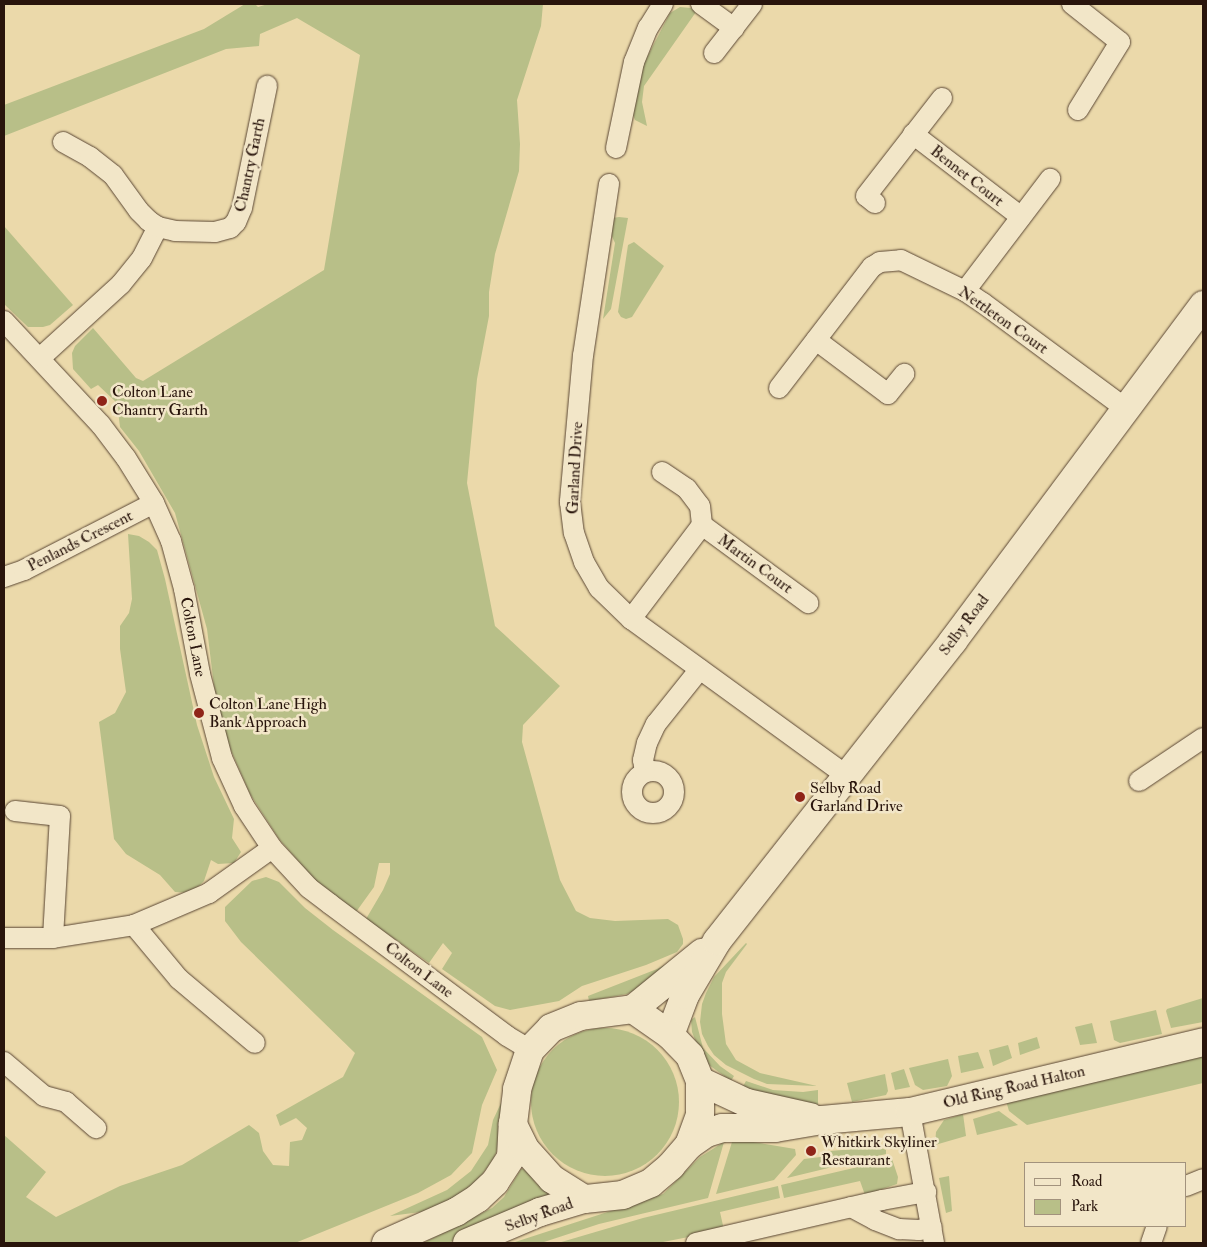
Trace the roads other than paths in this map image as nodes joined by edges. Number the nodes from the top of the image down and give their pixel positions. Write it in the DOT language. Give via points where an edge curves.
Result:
graph roads {
  1 [pos="663,4"];
  2 [pos="700,4"];
  3 [pos="752,4"];
  4 [pos="1072,4"];
  5 [pos="734,28"];
  6 [pos="714,53"];
  7 [pos="267,86"];
  8 [pos="942,98"];
  9 [pos="1078,110"];
  10 [pos="913,134"];
  11 [pos="63,142"];
  12 [pos="616,148"];
  13 [pos="1050,179"];
  14 [pos="610,184"];
  15 [pos="876,202"];
  16 [pos="1020,217"];
  17 [pos="158,226"];
  18 [pos="965,291"];
  19 [pos="1201,313"];
  20 [pos="4,321"];
  21 [pos="816,340"];
  22 [pos="40,358"];
  23 [pos="904,374"];
  24 [pos="779,388"];
  25 [pos="1126,409"];
  26 [pos="662,472"];
  27 [pos="154,503"];
  28 [pos="702,525"];
  29 [pos="4,577"];
  30 [pos="808,603"];
  31 [pos="631,619"];
  32 [pos="700,670"];
  33 [pos="1203,738"];
  34 [pos="645,772"];
  35 [pos="846,775"];
  36 [pos="1139,781"];
  37 [pos="15,811"];
  38 [pos="272,848"];
  39 [pos="134,925"];
  40 [pos="4,938"];
  41 [pos="53,938"];
  42 [pos="717,941"];
  43 [pos="633,1009"];
  44 [pos="670,1035"];
  45 [pos="1203,1042"];
  46 [pos="255,1043"];
  47 [pos="530,1050"];
  48 [pos="4,1062"];
  49 [pos="700,1082"];
  50 [pos="910,1112"];
  51 [pos="822,1120"];
  52 [pos="513,1124"];
  53 [pos="96,1128"];
  54 [pos="689,1145"];
  55 [pos="1203,1179"];
  56 [pos="1187,1186"];
  57 [pos="926,1192"];
  58 [pos="584,1199"];
  59 [pos="851,1207"];
  60 [pos="1156,1227"];
  61 [pos="933,1235"];
  62 [pos="386,1243"];
  63 [pos="467,1243"];
  64 [pos="696,1243"];
  65 [pos="1151,1243"];
  1 -- 12 [label="street" via="648,28 634,62"];
  2 -- 5 [label="street"];
  3 -- 5 [label="street"];
  4 -- 9 [label="street" via="1120,42"];
  5 -- 6 [label="street"];
  7 -- 17 [label="street, Chantry Garth" via="240,216 236,222 230,228 215,232 175,231"];
  8 -- 10 [label="street, Bennet Court"];
  10 -- 15 [label="street, Bennet Court" via="866,196"];
  10 -- 16 [label="street, Bennet Court"];
  11 -- 17 [label="street" via="113,175 139,210"];
  13 -- 16 [label="street, Bennet Court"];
  14 -- 31 [label="street, Garland Drive" via="583,355 571,510 578,548 591,576"];
  16 -- 18 [label="street, Bennet Court"];
  17 -- 22 [label="street" via="142,258 121,284"];
  18 -- 21 [label="street, Nettleton Court" via="901,260 880,262 865,275"];
  18 -- 25 [label="street, Nettleton Court"];
  19 -- 25 [label="main road, Selby Road"];
  20 -- 22 [label="street, Colton Lane"];
  21 -- 23 [label="street" via="888,394"];
  21 -- 24 [label="street, Nettleton Court"];
  22 -- 27 [label="street, Colton Lane" via="102,425"];
  25 -- 35 [label="main road, Selby Road" via="953,640"];
  26 -- 28 [label="street, Martin Court" via="687,488 700,506"];
  27 -- 29 [label="street, Penlands Crescent" via="24,570"];
  27 -- 38 [label="street, Colton Lane" via="171,541 184,589 200,674 222,758 244,806"];
  28 -- 30 [label="street, Martin Court"];
  28 -- 31 [label="street, Martin Court"];
  31 -- 32 [label="street, Garland Drive"];
  32 -- 34 [label="street" via="656,724 643,760"];
  32 -- 35 [label="street, Garland Drive"];
  33 -- 36 [label="street"];
  35 -- 42 [label="main road, Selby Road"];
  37 -- 41 [label="street" via="60,816"];
  38 -- 39 [label="street" via="209,893"];
  38 -- 47 [label="street, Colton Lane" via="290,869 330,904"];
  39 -- 41 [label="street"];
  39 -- 46 [label="street" via="178,979"];
  40 -- 41 [label="street"];
  42 -- 43 [label="main road, Selby Road"];
  42 -- 44 [label="main road, Selby Road" via="685,996"];
  43 -- 44 [label="main road"];
  43 -- 47 [label="main road" via="573,1019 551,1028"];
  44 -- 49 [label="main road" via="690,1056"];
  45 -- 50 [label="main road, Old Ring Road Halton"];
  47 -- 52 [label="main road" via="517,1089"];
  48 -- 53 [label="street" via="44,1096 66,1102"];
  49 -- 51 [label="main road, Old Ring Road Halton" via="747,1103"];
  49 -- 54 [label="main road" via="700,1115"];
  50 -- 51 [label="main road, Old Ring Road Halton"];
  50 -- 57 [label="street"];
  51 -- 54 [label="main road, Old Ring Road Halton" via="775,1128 722,1128 706,1133"];
  52 -- 58 [label="main road" via="525,1150 552,1179"];
  52 -- 62 [label="main road" via="511,1157 495,1182 478,1198 456,1212"];
  54 -- 58 [label="main road, Selby Road" via="651,1183 623,1195"];
  55 -- 56 [label="street"];
  57 -- 59 [label="street"];
  57 -- 61 [label="street"];
  58 -- 63 [label="main road, Selby Road" via="540,1212"];
  59 -- 61 [label="street" via="899,1229"];
  59 -- 64 [label="street"];
  60 -- 65 [label="street"];
}
